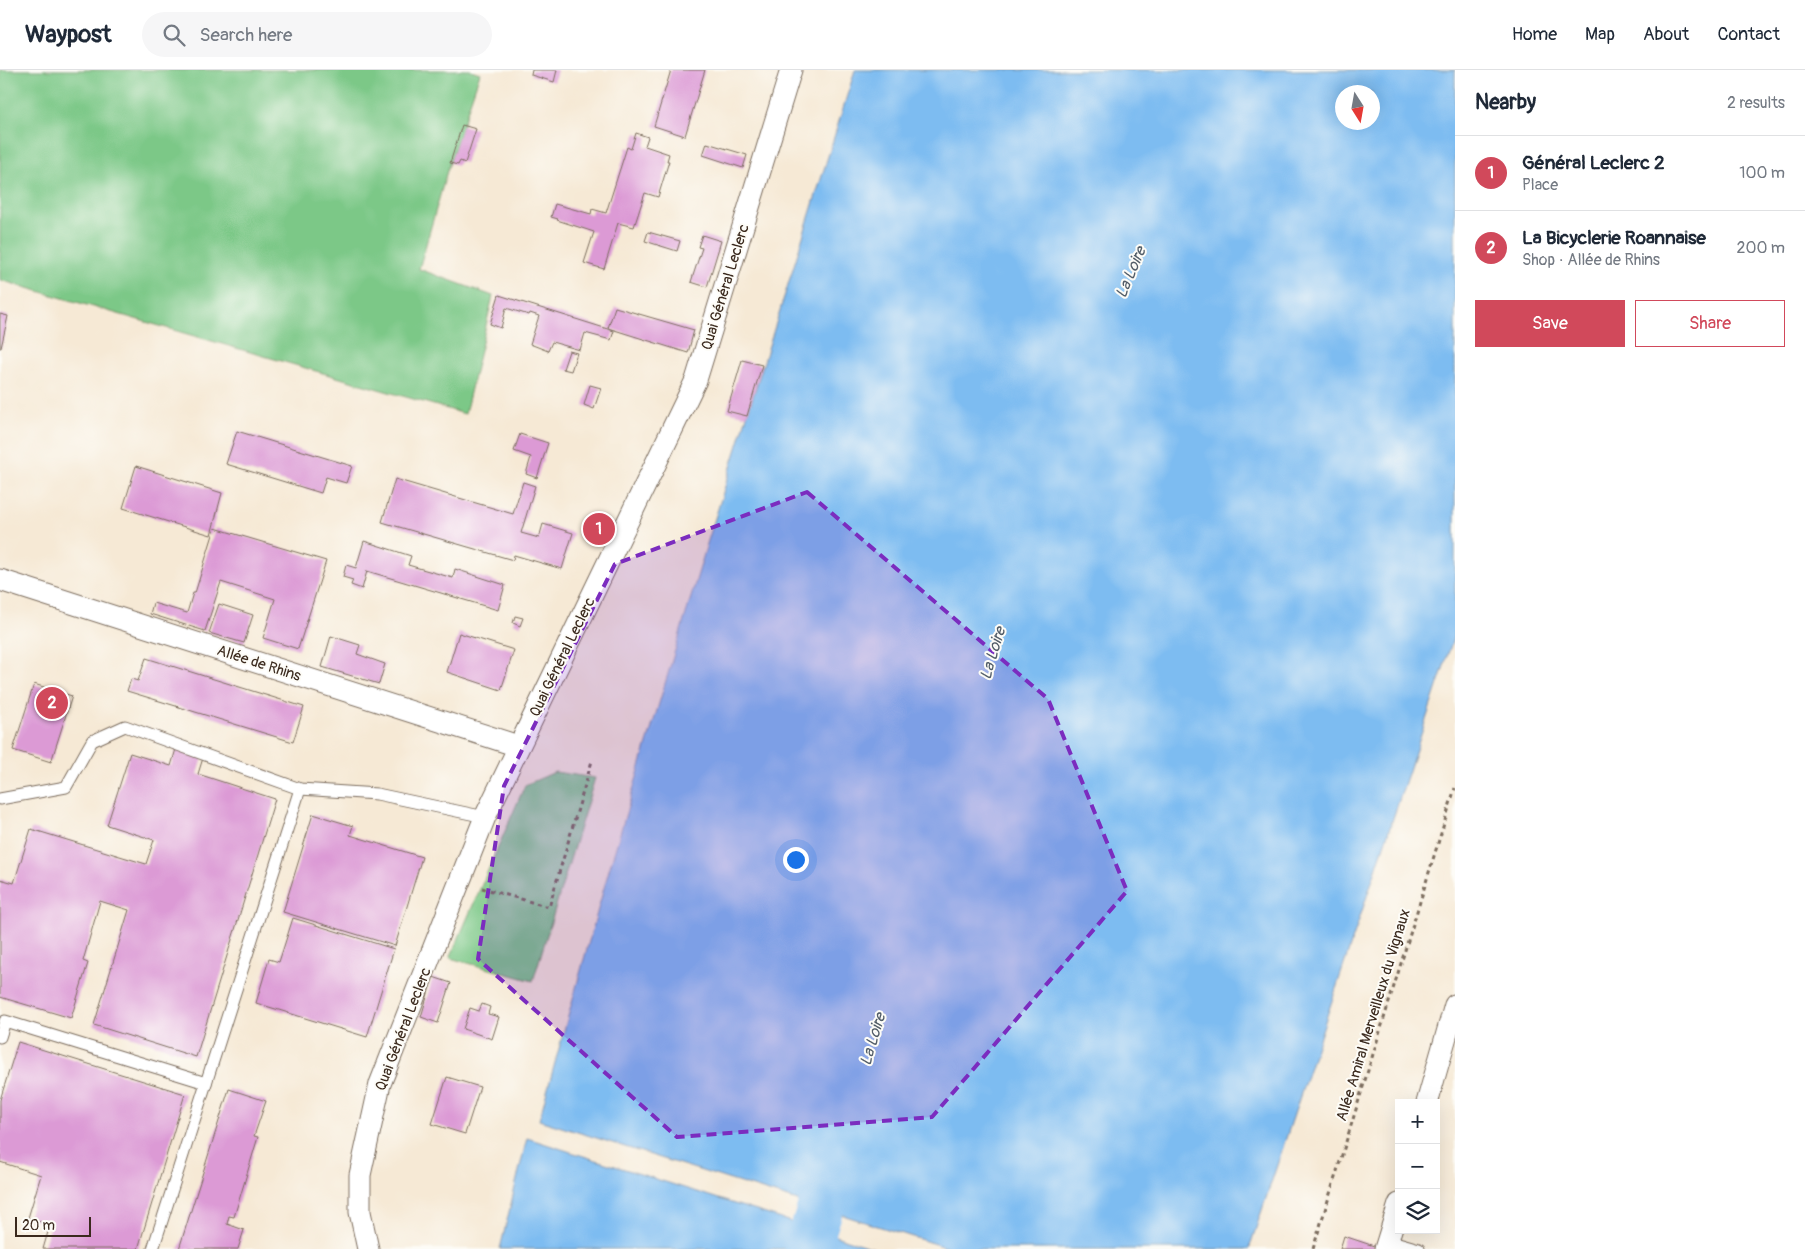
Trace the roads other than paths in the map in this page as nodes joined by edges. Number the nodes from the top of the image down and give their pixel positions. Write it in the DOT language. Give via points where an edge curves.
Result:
graph roads {
  1 [pos="791,70"];
  2 [pos="0,580"];
  3 [pos="518,746"];
  4 [pos="300,789"];
  5 [pos="0,799"];
  6 [pos="485,816"];
  7 [pos="1454,1011"];
  8 [pos="0,1037"];
  9 [pos="206,1083"];
  10 [pos="1429,1099"];
  11 [pos="1395,1217"];
  12 [pos="1386,1245"];
  13 [pos="153,1249"];
  14 [pos="368,1249"];
  15 [pos="1419,1249"];
  1 -- 3 [label="street, Quai Général Leclerc" via="696,380"];
  2 -- 3 [label="street, Allée de Rhins"];
  3 -- 6 [label="street, Quai Général Leclerc"];
  4 -- 5 [label="lane" via="125,726 92,741 66,787"];
  4 -- 6 [label="lane" via="377,794"];
  4 -- 9 [label="lane"];
  6 -- 14 [label="street, Quai Général Leclerc" via="380,1084 360,1175 360,1212"];
  7 -- 10 [label="street"];
  8 -- 9 [label="lane" via="5,1021"];
  9 -- 13 [label="lane"];
  11 -- 12 [label="street"];
  12 -- 15 [label="lane"];
}
